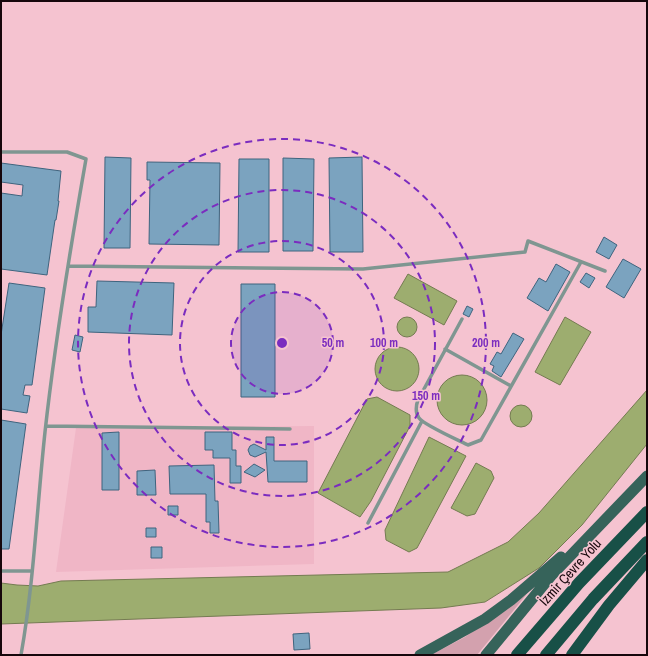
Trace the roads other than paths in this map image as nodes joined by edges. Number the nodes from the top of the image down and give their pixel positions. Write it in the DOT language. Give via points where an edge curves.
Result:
graph roads {
  1 [pos="1,152"];
  2 [pos="581,262"];
  3 [pos="68,266"];
  4 [pos="605,271"];
  5 [pos="462,319"];
  6 [pos="445,349"];
  7 [pos="511,386"];
  8 [pos="422,421"];
  9 [pos="46,426"];
  10 [pos="290,428"];
  11 [pos="647,476"];
  12 [pos="647,512"];
  13 [pos="368,523"];
  14 [pos="596,530"];
  15 [pos="647,542"];
  16 [pos="647,560"];
  17 [pos="1,571"];
  18 [pos="32,573"];
  19 [pos="21,655"];
  20 [pos="420,655"];
  21 [pos="486,655"];
  22 [pos="517,655"];
  23 [pos="546,655"];
  24 [pos="572,655"];
  1 -- 3 [label="lane" via="67,152 86,159"];
  2 -- 3 [label="lane" via="528,241 525,252 362,269"];
  2 -- 4 [label="lane"];
  2 -- 7 [label="lane"];
  3 -- 9 [label="lane"];
  5 -- 6 [label="lane"];
  6 -- 7 [label="lane"];
  6 -- 8 [label="lane" via="418,400 417,414"];
  7 -- 8 [label="lane" via="481,440 476,443 468,445"];
  8 -- 13 [label="lane"];
  9 -- 10 [label="lane"];
  9 -- 18 [label="lane"];
  11 -- 14 [label="main road"];
  12 -- 22 [label="highway, İzmir Çevre Yolu" via="579,583"];
  14 -- 20 [label="main road" via="485,619"];
  14 -- 21 [label="main road" via="551,576"];
  15 -- 23 [label="highway" via="593,599"];
  16 -- 24 [label="highway"];
  17 -- 18 [label="lane"];
  18 -- 19 [label="lane"];
}
